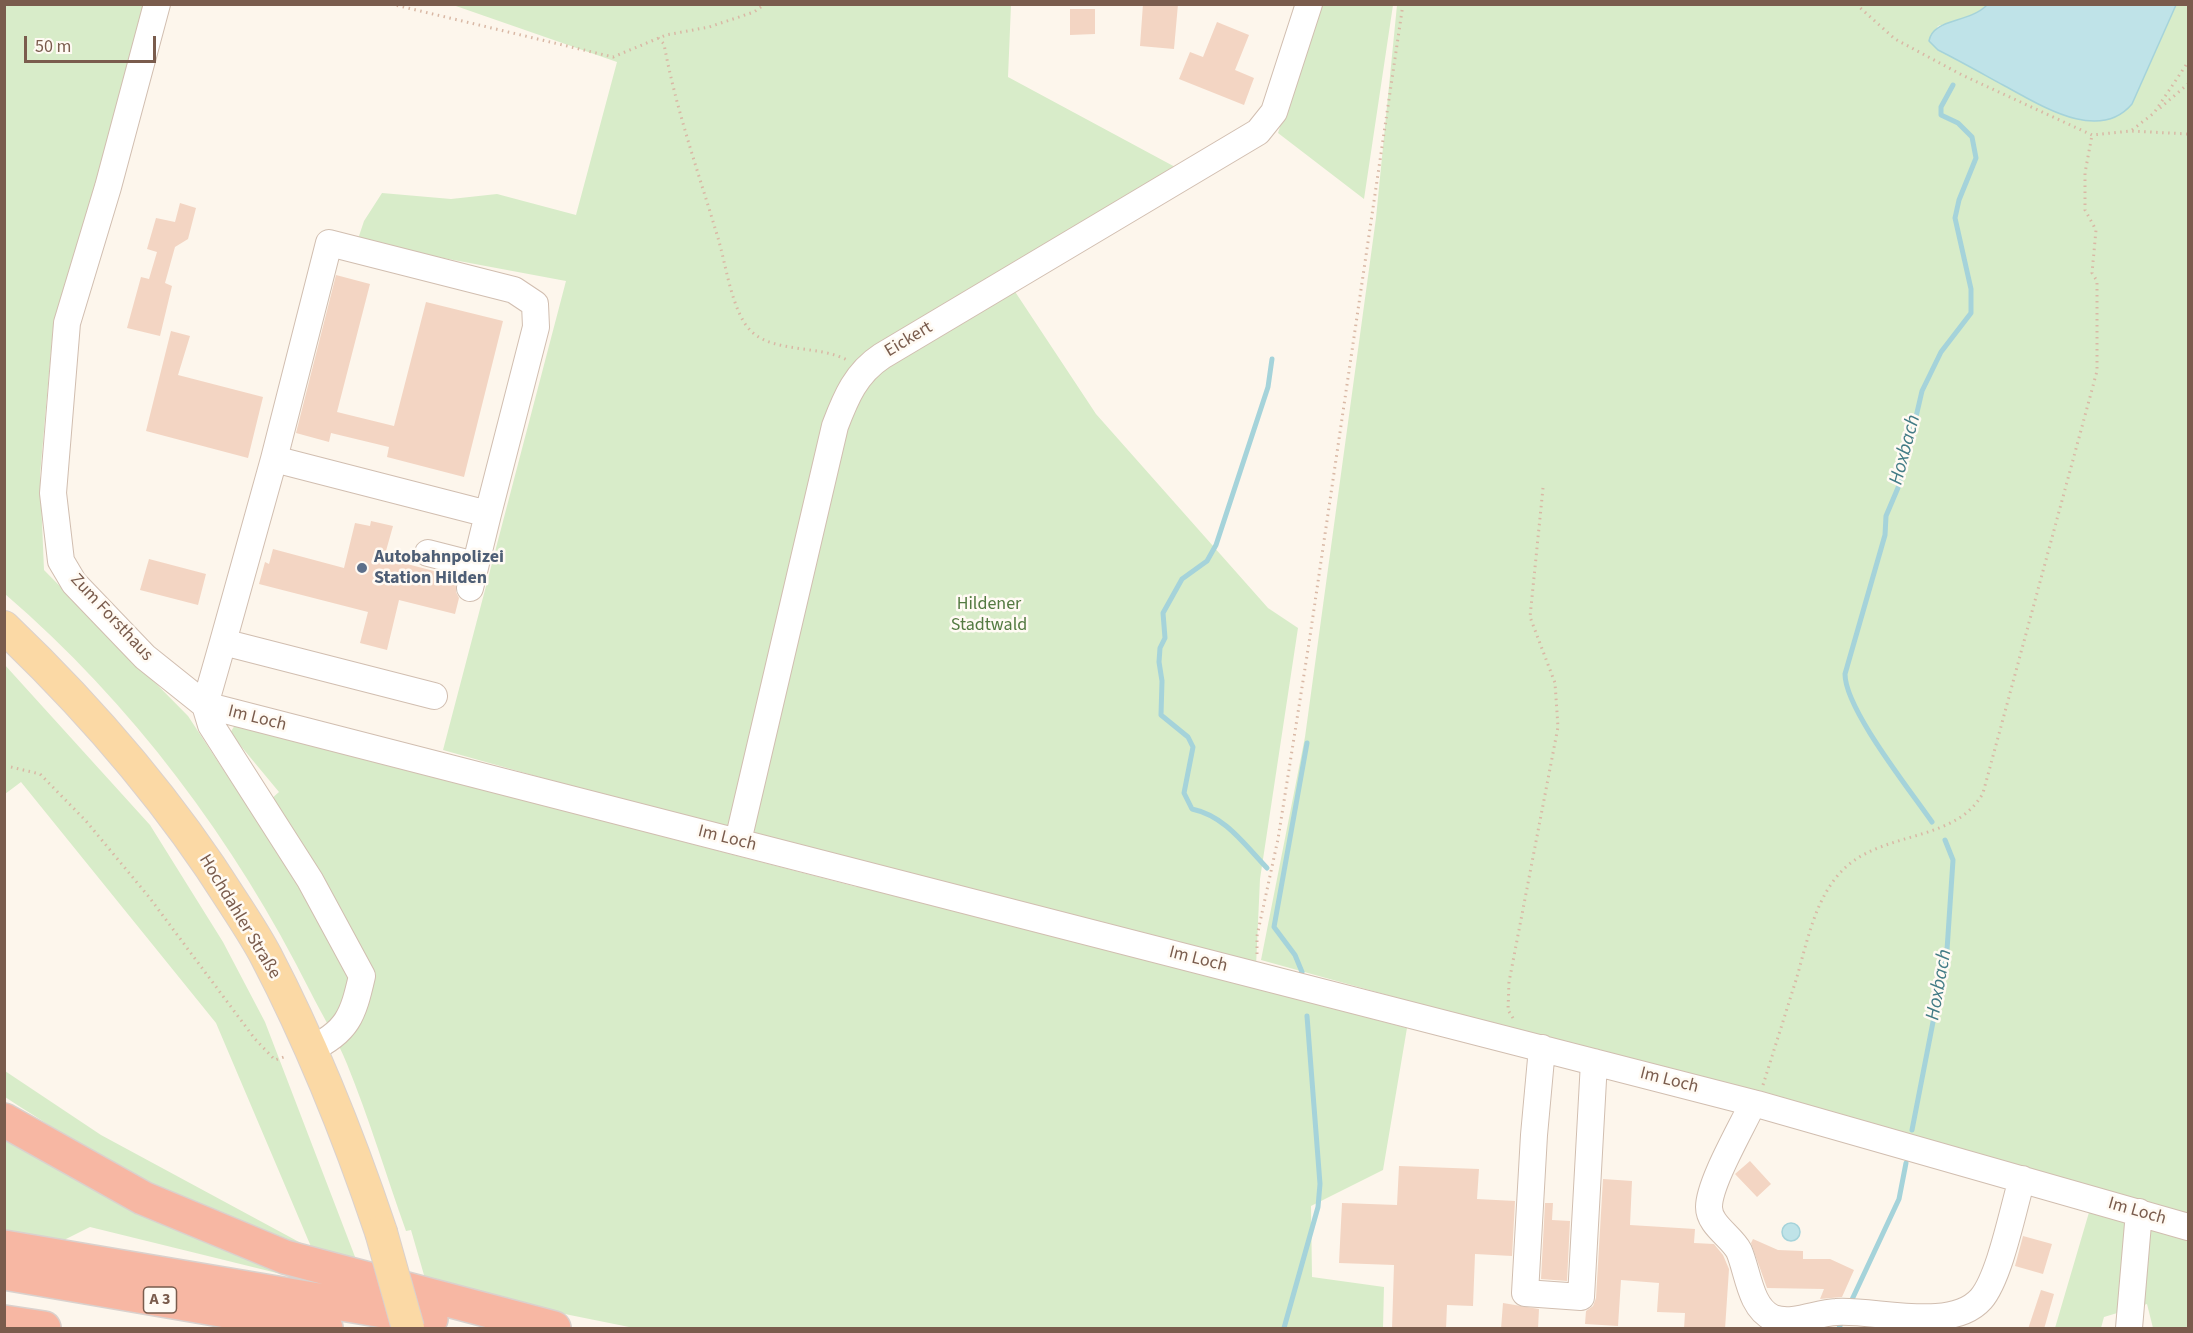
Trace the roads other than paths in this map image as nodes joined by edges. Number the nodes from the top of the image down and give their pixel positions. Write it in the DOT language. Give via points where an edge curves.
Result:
graph roads {
  1 [pos="157,4"];
  2 [pos="1309,4"];
  3 [pos="274,459"];
  4 [pos="488,514"];
  5 [pos="428,553"];
  6 [pos="4,627"];
  7 [pos="223,642"];
  8 [pos="434,696"];
  9 [pos="205,705"];
  10 [pos="738,842"];
  11 [pos="1542,1048"];
  12 [pos="309,1050"];
  13 [pos="1594,1062"];
  14 [pos="1755,1103"];
  15 [pos="4,1120"];
  16 [pos="2022,1179"];
  17 [pos="2139,1212"];
  18 [pos="2188,1227"];
  19 [pos="4,1247"];
  20 [pos="4,1273"];
  21 [pos="4,1322"];
  22 [pos="44,1329"];
  23 [pos="326,1329"];
  24 [pos="408,1329"];
  25 [pos="486,1329"];
  26 [pos="554,1329"];
  27 [pos="2129,1329"];
  1 -- 9 [label="street, Zum Forsthaus" via="67,323 52,493 61,561 75,583 145,657"];
  2 -- 10 [label="street, Eickert" via="1274,112 1258,132 882,356 861,373 844,402 836,426"];
  3 -- 4 [label="street"];
  3 -- 4 [label="street" via="329,243 514,290 535,304 536,327"];
  3 -- 7 [label="street"];
  4 -- 5 [label="street" via="472,577"];
  6 -- 12 [label="main road, Hochdahler Straße" via="122,748 184,828 265,954"];
  7 -- 8 [label="street"];
  7 -- 9 [label="street"];
  9 -- 10 [label="street, Im Loch"];
  9 -- 12 [label="street" via="210,725 310,880 362,976 354,1012 330,1040"];
  10 -- 11 [label="street, Im Loch"];
  11 -- 13 [label="street, Im Loch"];
  11 -- 13 [label="street" via="1525,1293 1581,1296"];
  12 -- 24 [label="main road, Hochdahler Straße, bridge" via="350,1143 381,1232"];
  13 -- 14 [label="street, Im Loch"];
  14 -- 16 [label="street, Im Loch"];
  14 -- 16 [label="street" via="1713,1188 1709,1207 1714,1221 1740,1254 1760,1308 1772,1317 1784,1320 1839,1312 1914,1317 1957,1313 1973,1306 1993,1278"];
  15 -- 26 [label="highway" via="143,1198 285,1257"];
  16 -- 17 [label="street, Im Loch"];
  17 -- 18 [label="street, Im Loch"];
  17 -- 27 [label="street"];
  19 -- 25 [label="highway"];
  20 -- 23 [label="highway, A 3"];
  21 -- 22 [label="highway"];
}
